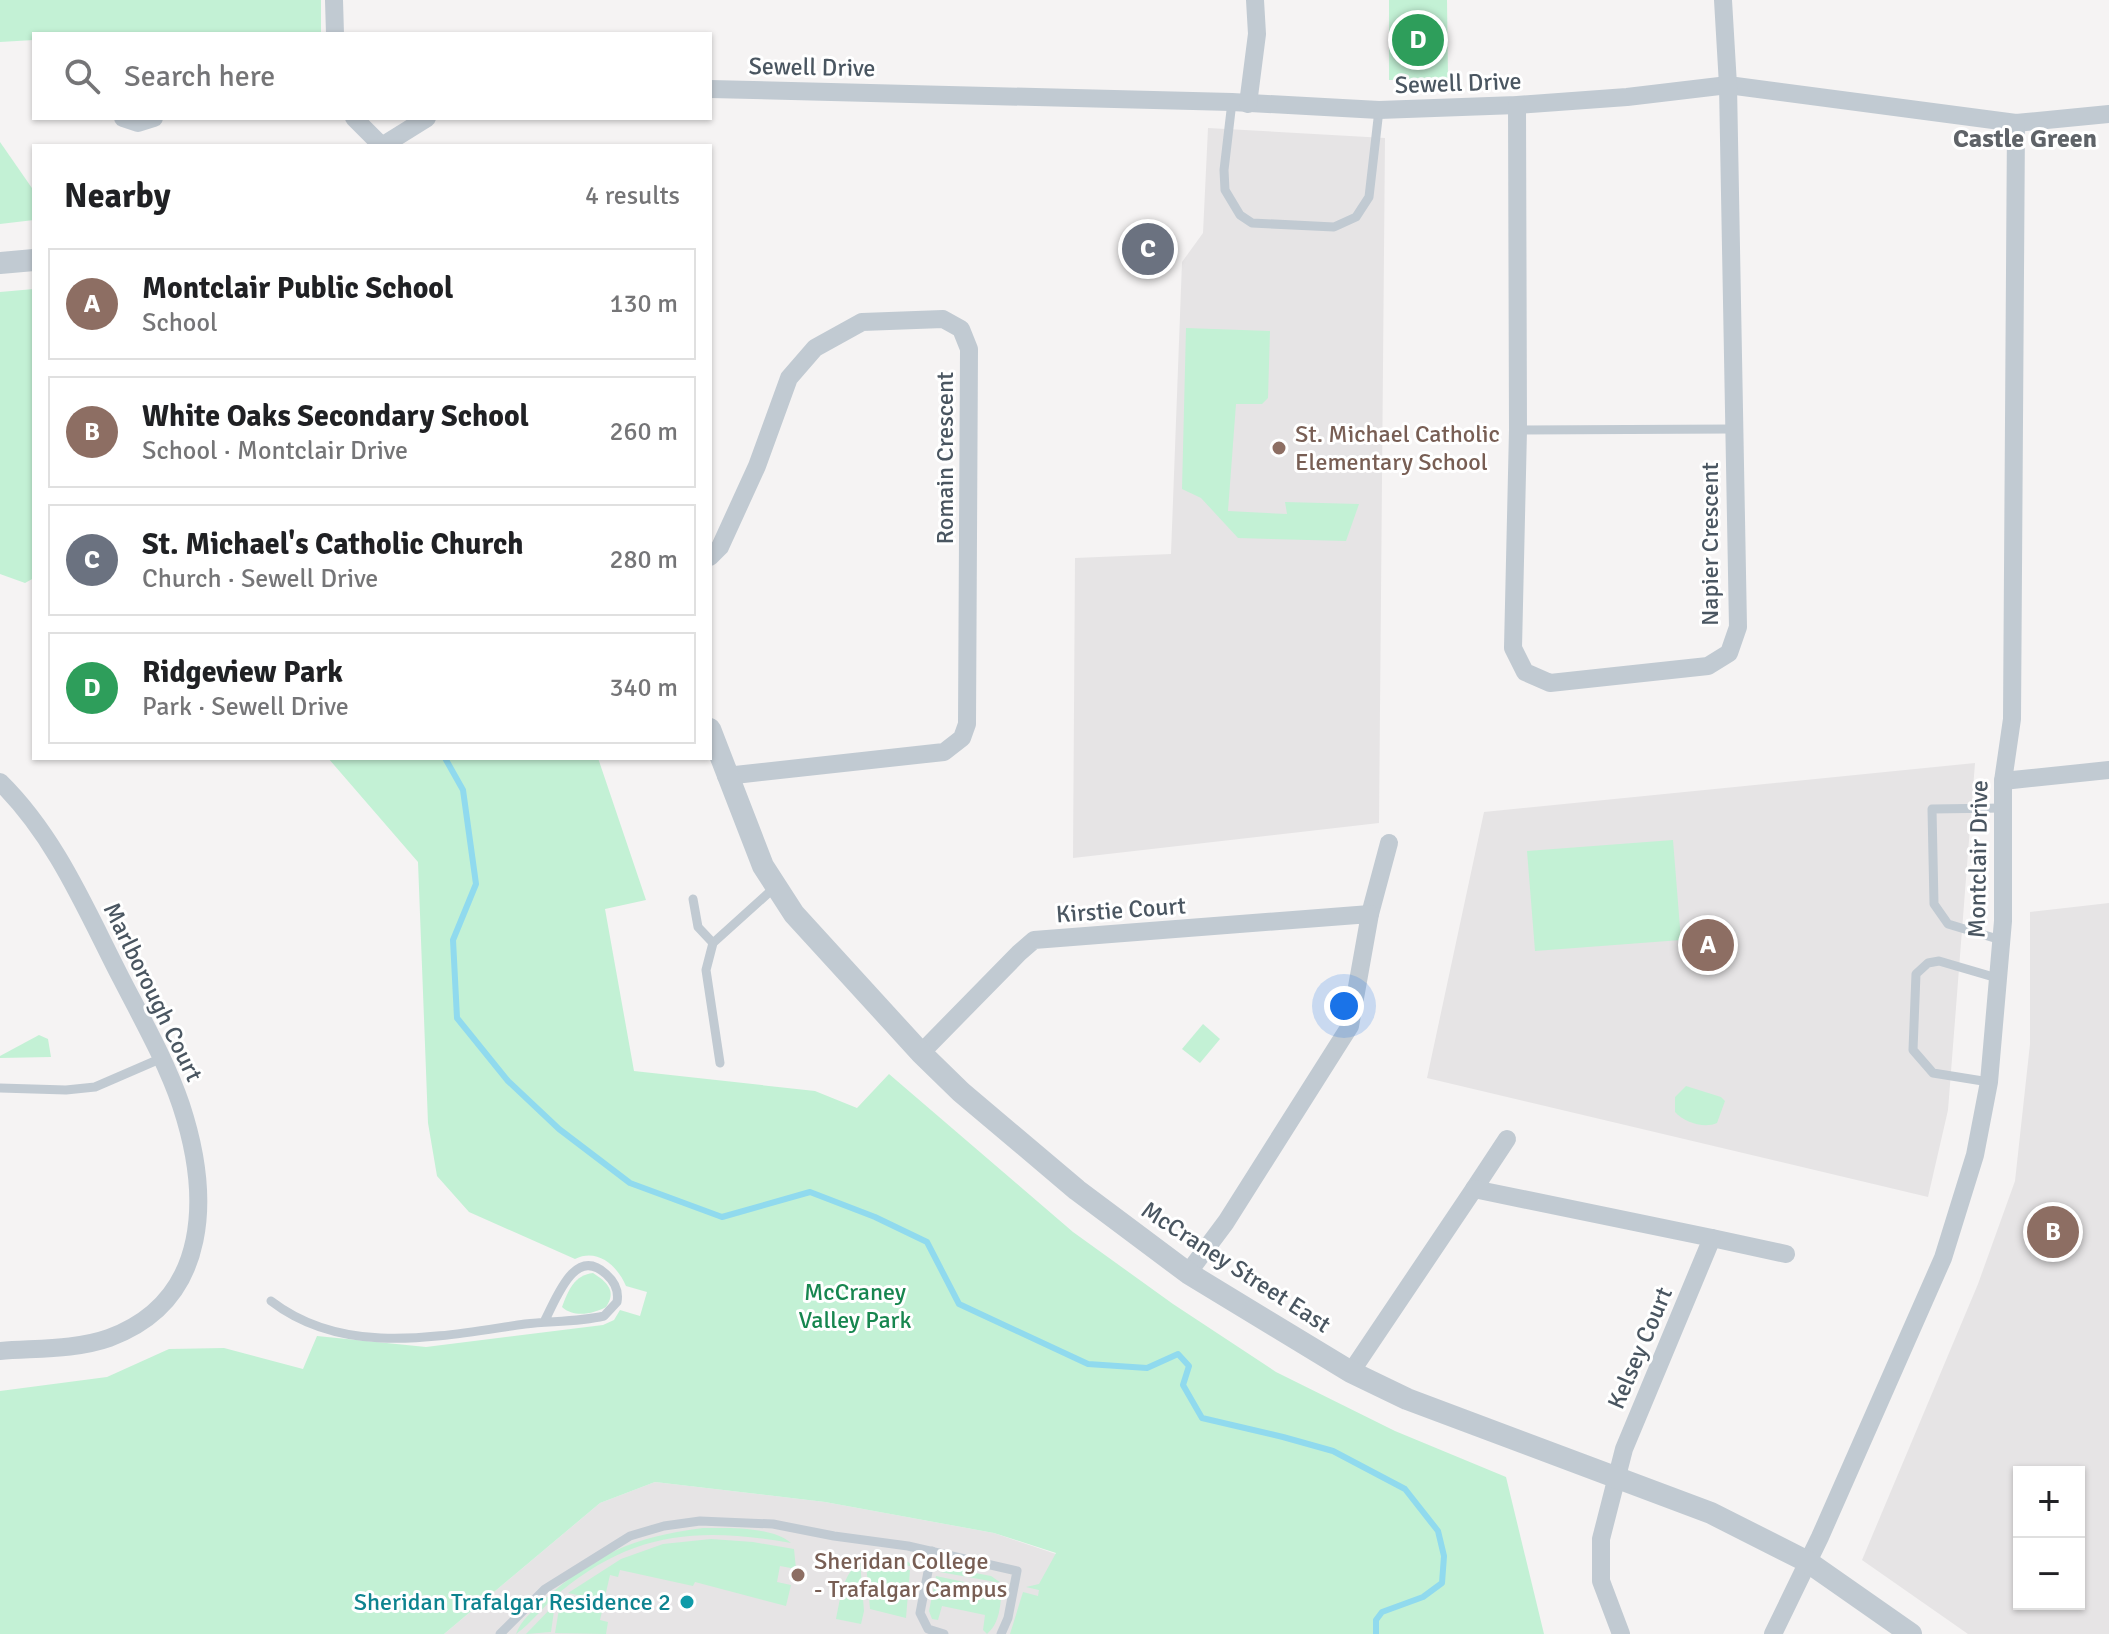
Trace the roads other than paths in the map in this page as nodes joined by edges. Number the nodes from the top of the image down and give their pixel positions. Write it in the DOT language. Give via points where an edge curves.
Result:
graph roads {
  1 [pos="334,0"];
  2 [pos="1255,0"];
  3 [pos="1723,0"];
  4 [pos="335,32"];
  5 [pos="1728,85"];
  6 [pos="712,89"];
  7 [pos="1240,103"];
  8 [pos="1517,105"];
  9 [pos="1379,110"];
  10 [pos="2109,114"];
  11 [pos="356,120"];
  12 [pos="424,120"];
  13 [pos="2016,123"];
  14 [pos="380,144"];
  15 [pos="385,144"];
  16 [pos="32,260"];
  17 [pos="0,263"];
  18 [pos="1733,429"];
  19 [pos="1518,430"];
  20 [pos="712,555"];
  21 [pos="712,735"];
  22 [pos="2109,770"];
  23 [pos="726,776"];
  24 [pos="2003,781"];
  25 [pos="0,782"];
  26 [pos="2003,808"];
  27 [pos="1389,843"];
  28 [pos="777,886"];
  29 [pos="693,899"];
  30 [pos="1370,914"];
  31 [pos="2001,940"];
  32 [pos="713,943"];
  33 [pos="1997,978"];
  34 [pos="921,1053"];
  35 [pos="162,1058"];
  36 [pos="720,1063"];
  37 [pos="1989,1082"];
  38 [pos="0,1088"];
  39 [pos="1507,1139"];
  40 [pos="1474,1189"];
  41 [pos="1712,1238"];
  42 [pos="1786,1254"];
  43 [pos="1188,1273"];
  44 [pos="271,1301"];
  45 [pos="544,1322"];
  46 [pos="0,1351"];
  47 [pos="1351,1372"];
  48 [pos="1617,1478"];
  49 [pos="932,1551"];
  50 [pos="1808,1562"];
  51 [pos="500,1634"];
  52 [pos="944,1634"];
  53 [pos="1001,1634"];
  54 [pos="1621,1634"];
  55 [pos="1773,1634"];
  56 [pos="1911,1634"];
  1 -- 4 [label="street"];
  2 -- 7 [label="street" via="1257,34"];
  3 -- 5 [label="street, Napier Crescent"];
  5 -- 8 [label="street, Sewell Drive"];
  5 -- 13 [label="street, Sewell Drive"];
  5 -- 18 [label="street, Napier Crescent"];
  6 -- 7 [label="street, Sewell Drive"];
  7 -- 9 [label="street, Sewell Drive"];
  7 -- 9 [label="lane" via="1224,170 1225,190 1240,215 1252,223 1334,227 1356,217 1369,197"];
  8 -- 9 [label="street, Sewell Drive"];
  8 -- 19 [label="street, Napier Crescent"];
  10 -- 13 [label="street, Sewell Drive"];
  11 -- 14 [label="street"];
  12 -- 15 [label="street"];
  13 -- 24 [label="street, Montclair Drive" via="2012,719"];
  16 -- 17 [label="street"];
  18 -- 19 [label="lane"];
  18 -- 19 [label="street, Napier Crescent" via="1738,627 1729,653 1708,666 1550,683 1525,672 1513,648"];
  20 -- 23 [label="street, Romain Crescent" via="757,466 789,378 815,348 862,322 943,319 961,329 969,349 967,724 962,738 944,752"];
  21 -- 23 [label="street, McCraney Street East"];
  22 -- 24 [label="street"];
  23 -- 28 [label="street, McCraney Street East" via="763,866"];
  24 -- 26 [label="street, Montclair Drive"];
  25 -- 35 [label="street, Marlborough Court" via="46,835"];
  26 -- 31 [label="street, Montclair Drive"];
  26 -- 31 [label="lane" via="1932,809 1934,904 1948,924"];
  27 -- 30 [label="street"];
  28 -- 32 [label="lane"];
  28 -- 34 [label="street, McCraney Street East" via="794,914"];
  29 -- 32 [label="lane" via="698,927"];
  30 -- 34 [label="street, Kirstie Court" via="1034,940"];
  30 -- 43 [label="street" via="1350,1026"];
  31 -- 33 [label="street, Montclair Drive"];
  32 -- 36 [label="lane" via="706,970"];
  33 -- 37 [label="street, Montclair Drive"];
  33 -- 37 [label="lane" via="1939,961 1916,974 1913,1050 1933,1073"];
  34 -- 43 [label="street, McCraney Street East" via="1077,1190"];
  35 -- 38 [label="lane" via="95,1087"];
  35 -- 46 [label="street, Marlborough Court" via="181,1106 198,1189 194,1250 182,1278 143,1321 109,1338"];
  37 -- 50 [label="street, Montclair Drive" via="1975,1155 1943,1258"];
  39 -- 40 [label="street"];
  40 -- 41 [label="street"];
  40 -- 47 [label="street"];
  41 -- 42 [label="street"];
  41 -- 48 [label="street, Kelsey Court" via="1624,1449"];
  43 -- 47 [label="street, McCraney Street East"];
  44 -- 45 [label="lane" via="291,1316 351,1336 409,1340"];
  45 -- 45 [label="lane" via="604,1316 617,1302 616,1286 594,1266 579,1268 564,1283"];
  47 -- 48 [label="street, McCraney Street East" via="1407,1399"];
  48 -- 50 [label="street, McCraney Street East" via="1711,1513"];
  48 -- 54 [label="street, Kelsey Court" via="1601,1539 1601,1581"];
  49 -- 51 [label="lane" via="773,1524 700,1521 664,1526 630,1536 545,1589"];
  49 -- 52 [label="lane" via="920,1613 928,1629"];
  49 -- 53 [label="lane" via="1017,1571"];
  50 -- 55 [label="street, Montclair Drive"];
  50 -- 56 [label="street, McCraney Street East"];
}
